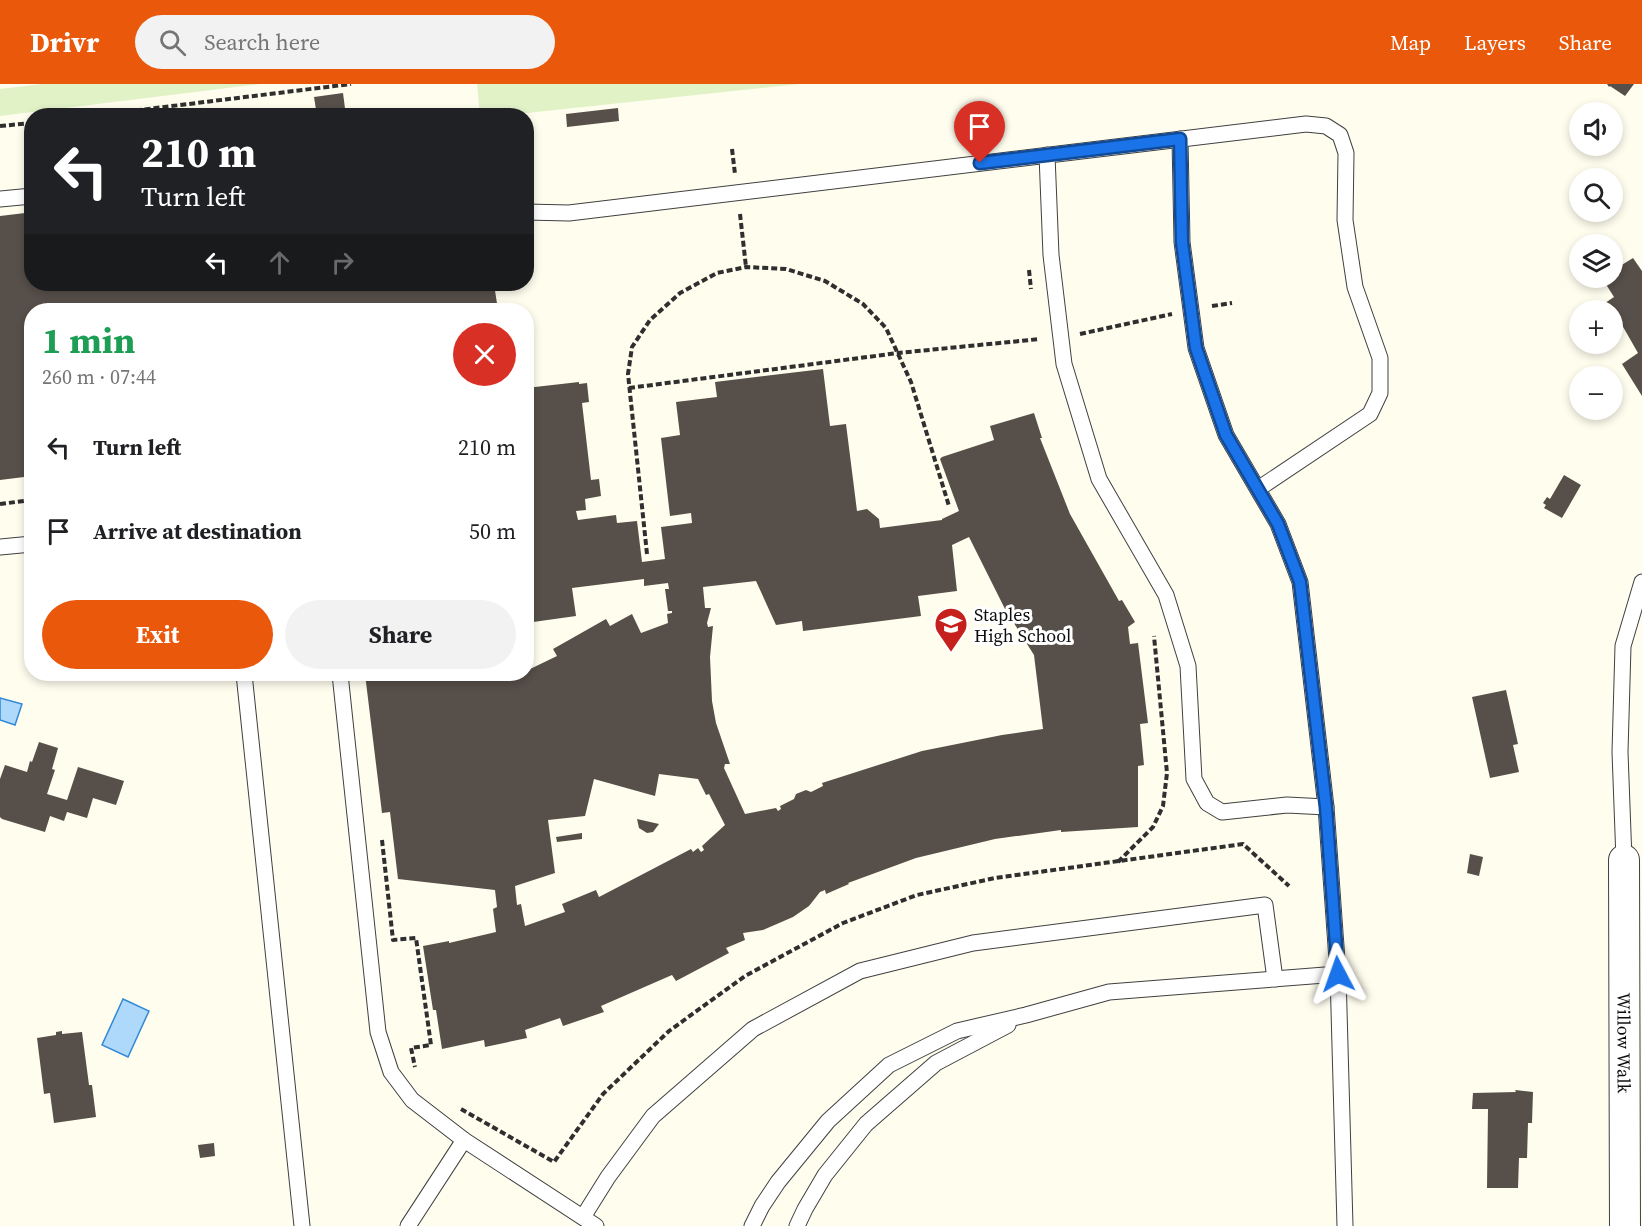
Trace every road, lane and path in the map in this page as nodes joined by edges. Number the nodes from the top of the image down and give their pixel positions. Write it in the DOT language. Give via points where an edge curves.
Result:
graph roads {
  1 [pos="351,84"];
  2 [pos="156,108"];
  3 [pos="24,124"];
  4 [pos="0,126"];
  5 [pos="1180,139"];
  6 [pos="1047,155"];
  7 [pos="24,197"];
  8 [pos="0,199"];
  9 [pos="534,212"];
  10 [pos="1232,303"];
  11 [pos="1191,309"];
  12 [pos="1061,337"];
  13 [pos="898,352"];
  14 [pos="629,388"];
  15 [pos="1258,489"];
  16 [pos="24,501"];
  17 [pos="0,504"];
  18 [pos="949,506"];
  19 [pos="24,545"];
  20 [pos="0,548"];
  21 [pos="647,554"];
  22 [pos="1642,582"];
  23 [pos="245,681"];
  24 [pos="341,681"];
  25 [pos="1326,807"];
  26 [pos="381,836"];
  27 [pos="1624,860"];
  28 [pos="1289,886"];
  29 [pos="1338,974"];
  30 [pos="1275,979"];
  31 [pos="1026,1015"];
  32 [pos="418,1075"];
  33 [pos="452,1103"];
  34 [pos="464,1140"];
  35 [pos="583,1217"];
  36 [pos="302,1226"];
  37 [pos="408,1226"];
  38 [pos="596,1226"];
  39 [pos="752,1226"];
  40 [pos="797,1226"];
  41 [pos="1345,1226"];
  42 [pos="1625,1226"];
  1 -- 2 [label="path"];
  3 -- 4 [label="path"];
  5 -- 6 [label="lane"];
  5 -- 11 [label="lane" via="1182,242"];
  5 -- 15 [label="lane" via="1306,124 1326,126 1340,135 1346,153 1345,220 1355,287 1380,358 1380,393 1370,414"];
  6 -- 9 [label="lane" via="569,213"];
  6 -- 12 [label="lane" via="1051,255"];
  7 -- 8 [label="lane"];
  10 -- 11 [label="path"];
  11 -- 12 [label="path"];
  11 -- 15 [label="lane" via="1196,348 1226,435"];
  12 -- 13 [label="path"];
  12 -- 25 [label="lane" via="1064,364 1099,479 1166,595 1188,666 1194,778 1207,803 1222,812 1287,805"];
  13 -- 14 [label="path"];
  13 -- 14 [label="path" via="886,328 863,304 825,281 786,268 747,267 717,273 680,293 650,320 632,347"];
  13 -- 18 [label="path"];
  14 -- 21 [label="path"];
  15 -- 25 [label="lane" via="1278,524 1300,582"];
  16 -- 17 [label="path"];
  19 -- 20 [label="lane"];
  22 -- 27 [label="lane" via="1623,646 1620,752"];
  23 -- 36 [label="lane"];
  24 -- 34 [label="lane" via="378,1032 391,1072 402,1089"];
  25 -- 29 [label="lane"];
  26 -- 32 [label="path" via="393,940 417,938 431,1045 411,1048"];
  27 -- 42 [label="street, Willow Walk"];
  28 -- 33 [label="path" via="1243,844 995,878 917,895 843,923 745,976 679,1024 603,1094 554,1162"];
  29 -- 30 [label="lane"];
  29 -- 41 [label="lane"];
  30 -- 31 [label="lane" via="1109,992"];
  30 -- 35 [label="lane" via="1265,905 973,943 860,971 753,1029 653,1116"];
  31 -- 39 [label="lane" via="957,1031 889,1065 828,1121 778,1182"];
  31 -- 40 [label="lane" via="936,1063 866,1124 825,1175"];
  34 -- 35 [label="lane"];
  34 -- 37 [label="lane"];
  35 -- 38 [label="lane"];
}
